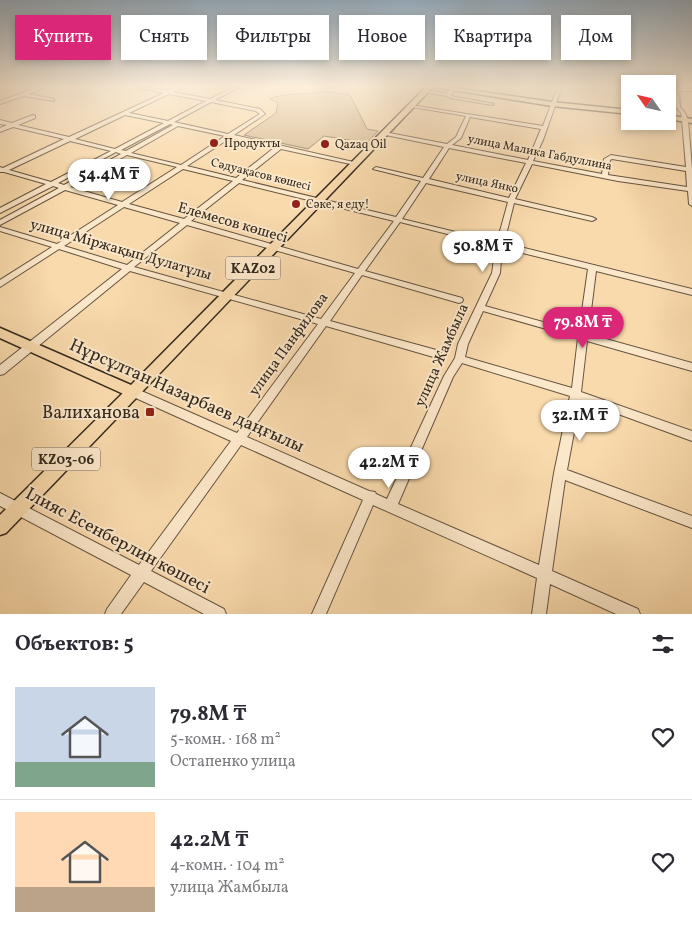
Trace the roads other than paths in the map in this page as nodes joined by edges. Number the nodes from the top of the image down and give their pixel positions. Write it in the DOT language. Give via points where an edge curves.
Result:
graph roads {
  1 [pos="121,115"];
  2 [pos="132,115"];
  3 [pos="181,115"];
  4 [pos="262,115"];
  5 [pos="403,115"];
  6 [pos="403,115"];
  7 [pos="469,115"];
  8 [pos="548,115"];
  9 [pos="33,117"];
  10 [pos="688,120"];
  11 [pos="0,122"];
  12 [pos="166,122"];
  13 [pos="13,125"];
  14 [pos="177,125"];
  15 [pos="544,128"];
  16 [pos="0,130"];
  17 [pos="384,134"];
  18 [pos="230,136"];
  19 [pos="689,136"];
  20 [pos="69,139"];
  21 [pos="373,145"];
  22 [pos="278,146"];
  23 [pos="448,146"];
  24 [pos="114,150"];
  25 [pos="690,152"];
  26 [pos="127,153"];
  27 [pos="529,162"];
  28 [pos="355,163"];
  29 [pos="182,166"];
  30 [pos="376,169"];
  31 [pos="1,170"];
  32 [pos="691,170"];
  33 [pos="606,176"];
  34 [pos="236,180"];
  35 [pos="424,180"];
  36 [pos="53,183"];
  37 [pos="66,187"];
  38 [pos="691,190"];
  39 [pos="512,199"];
  40 [pos="319,200"];
  41 [pos="124,204"];
  42 [pos="692,204"];
  43 [pos="0,211"];
  44 [pos="592,219"];
  45 [pos="398,220"];
  46 [pos="185,222"];
  47 [pos="0,223"];
  48 [pos="0,229"];
  49 [pos="499,244"];
  50 [pos="57,247"];
  51 [pos="273,248"];
  52 [pos="592,267"];
  53 [pos="128,268"];
  54 [pos="359,272"];
  55 [pos="0,284"];
  56 [pos="692,292"];
  57 [pos="227,295"];
  58 [pos="459,300"];
  59 [pos="480,307"];
  60 [pos="322,322"];
  61 [pos="0,333"];
  62 [pos="582,336"];
  63 [pos="31,347"];
  64 [pos="436,354"];
  65 [pos="460,359"];
  66 [pos="692,367"];
  67 [pos="0,372"];
  68 [pos="133,392"];
  69 [pos="576,394"];
  70 [pos="692,436"];
  71 [pos="238,438"];
  72 [pos="560,473"];
  73 [pos="371,496"];
  74 [pos="0,499"];
  75 [pos="391,505"];
  76 [pos="18,509"];
  77 [pos="692,522"];
  78 [pos="0,527"];
  79 [pos="544,573"];
  80 [pos="141,574"];
  81 [pos="112,614"];
  82 [pos="219,614"];
  83 [pos="319,614"];
  84 [pos="539,614"];
  85 [pos="633,614"];
  1 -- 20 [label="street"];
  2 -- 12 [label="street"];
  3 -- 12 [label="street"];
  4 -- 18 [label="street"];
  5 -- 21 [label="highway, KАZ02"];
  6 -- 17 [label="highway, KАZ02"];
  7 -- 15 [label="street"];
  7 -- 23 [label="street, улица Панфилова" via="458,138"];
  8 -- 15 [label="street, улица Жамбыла"];
  9 -- 13 [label="street"];
  10 -- 19 [label="street"];
  11 -- 13 [label="street, Сәдуақасов көшесі"];
  12 -- 14 [label="street"];
  12 -- 24 [label="street"];
  13 -- 16 [label="street"];
  13 -- 20 [label="street, Сәдуақасов көшесі"];
  14 -- 18 [label="street"];
  14 -- 26 [label="street"];
  15 -- 27 [label="street, улица Жамбыла"];
  17 -- 21 [label="highway, KАZ02"];
  17 -- 23 [label="street, улица Малика Габдуллина"];
  18 -- 22 [label="street"];
  18 -- 29 [label="street"];
  19 -- 25 [label="street"];
  20 -- 24 [label="street, Сәдуақасов көшесі"];
  20 -- 31 [label="street"];
  21 -- 28 [label="highway, KАZ02"];
  22 -- 28 [label="street"];
  22 -- 34 [label="street"];
  23 -- 27 [label="street, улица Малика Габдуллина"];
  23 -- 35 [label="street, улица Панфилова"];
  24 -- 26 [label="street, Сәдуақасов көшесі"];
  24 -- 36 [label="street"];
  25 -- 32 [label="street"];
  26 -- 29 [label="street, Сәдуақасов көшесі"];
  26 -- 37 [label="street"];
  27 -- 33 [label="street, улица Малика Габдуллина"];
  27 -- 39 [label="street, улица Жамбыла"];
  28 -- 40 [label="highway, KАZ02"];
  29 -- 34 [label="street, Сәдуақасов көшесі"];
  29 -- 41 [label="street"];
  30 -- 35 [label="street, улица Янко"];
  31 -- 36 [label="street, Елемесов көшесі"];
  32 -- 33 [label="street" via="611,157 607,159"];
  32 -- 38 [label="street"];
  33 -- 38 [label="street, улица Малика Габдуллина"];
  34 -- 40 [label="street, Сәдуақасов көшесі"];
  34 -- 46 [label="street"];
  35 -- 39 [label="street, улица Янко"];
  35 -- 45 [label="street, улица Панфилова"];
  36 -- 37 [label="street, Елемесов көшесі"];
  36 -- 43 [label="street"];
  37 -- 41 [label="street, Елемесов көшесі"];
  37 -- 47 [label="street"];
  38 -- 42 [label="street"];
  39 -- 44 [label="street, улица Янко"];
  39 -- 49 [label="street, улица Жамбыла"];
  40 -- 45 [label="street, Сәдуақасов көшесі"];
  40 -- 51 [label="highway, KАZ02"];
  41 -- 46 [label="street, Елемесов көшесі"];
  41 -- 50 [label="street"];
  45 -- 49 [label="street, Сәдуақасов көшесі"];
  45 -- 54 [label="street, улица Панфилова"];
  46 -- 51 [label="street, Елемесов көшесі"];
  46 -- 53 [label="street"];
  48 -- 50 [label="street, улица Міржақып Дулатұлы"];
  49 -- 52 [label="street, Сәдуақасов көшесі"];
  49 -- 59 [label="street, улица Жамбыла" via="498,266"];
  50 -- 53 [label="street, улица Міржақып Дулатұлы"];
  50 -- 55 [label="street"];
  51 -- 54 [label="street, Елемесов көшесі"];
  51 -- 57 [label="highway, KАZ02"];
  52 -- 56 [label="street, Сәдуақасов көшесі"];
  52 -- 62 [label="street"];
  53 -- 57 [label="street, улица Міржақып Дулатұлы"];
  53 -- 63 [label="street"];
  54 -- 58 [label="street, Елемесов көшесі"];
  54 -- 60 [label="street, улица Панфилова"];
  57 -- 60 [label="street, улица Міржақып Дулатұлы"];
  57 -- 68 [label="highway, KАZ02"];
  59 -- 62 [label="street"];
  59 -- 65 [label="street, улица Жамбыла" via="463,344"];
  60 -- 64 [label="street, улица Міржақып Дулатұлы"];
  60 -- 71 [label="street, улица Панфилова"];
  61 -- 63 [label="highway, Нұрсұлтан Назарбаев даңғылы"];
  62 -- 66 [label="street"];
  62 -- 69 [label="street"];
  63 -- 67 [label="street"];
  63 -- 68 [label="highway, Нұрсұлтан Назарбаев даңғылы"];
  65 -- 69 [label="street"];
  65 -- 75 [label="street, улица Жамбыла" via="449,376"];
  68 -- 71 [label="street, Нұрсұлтан Назарбаев даңғылы"];
  68 -- 76 [label="main road, KZ03-06"];
  69 -- 70 [label="street"];
  69 -- 72 [label="street"];
  71 -- 73 [label="street, Нұрсұлтан Назарбаев даңғылы"];
  71 -- 80 [label="street, улица Панфилова"];
  72 -- 77 [label="street"];
  72 -- 79 [label="street"];
  73 -- 75 [label="street, Нұрсұлтан Назарбаев даңғылы"];
  73 -- 83 [label="street"];
  74 -- 76 [label="street, Ілияс Есенберлин көшесі"];
  75 -- 79 [label="street, Нұрсұлтан Назарбаев даңғылы"];
  76 -- 78 [label="main road, KZ03-06"];
  76 -- 80 [label="street, Ілияс Есенберлин көшесі"];
  79 -- 84 [label="street"];
  79 -- 85 [label="street, Нұрсұлтан Назарбаев даңғылы"];
  80 -- 81 [label="street, улица Панфилова"];
  80 -- 82 [label="street, Ілияс Есенберлин көшесі"];
}
